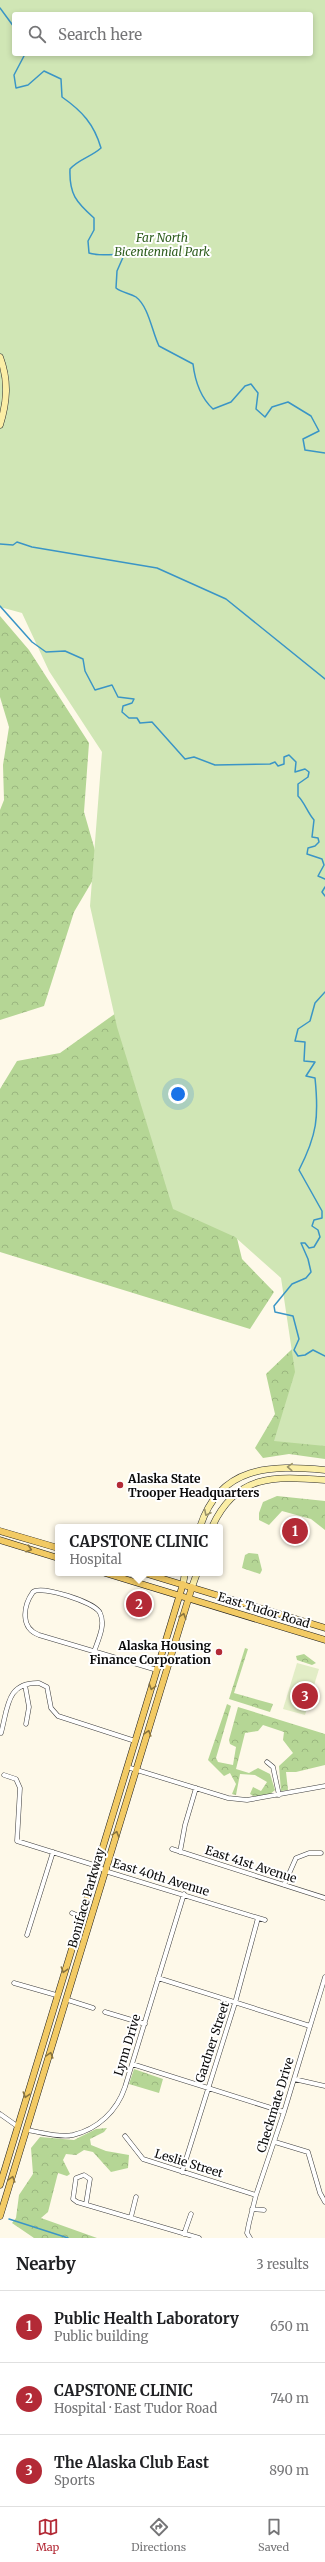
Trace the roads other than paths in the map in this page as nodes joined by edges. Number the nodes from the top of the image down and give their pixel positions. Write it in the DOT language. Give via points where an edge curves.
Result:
graph roads {
  1 [pos="0,357"];
  2 [pos="0,426"];
  3 [pos="325,1470"];
  4 [pos="325,1480"];
  5 [pos="201,1524"];
  6 [pos="214,1524"];
  7 [pos="0,1531"];
  8 [pos="0,1540"];
  9 [pos="55,1547"];
  10 [pos="55,1557"];
  11 [pos="115,1576"];
  12 [pos="155,1576"];
  13 [pos="184,1576"];
  14 [pos="195,1576"];
  15 [pos="183,1584"];
  16 [pos="192,1587"];
  17 [pos="179,1596"];
  18 [pos="189,1599"];
  19 [pos="325,1628"];
  20 [pos="325,1640"];
  21 [pos="94,1652"];
  22 [pos="157,1670"];
  23 [pos="25,1685"];
  24 [pos="26,1724"];
  25 [pos="1,1733"];
  26 [pos="135,1741"];
  27 [pos="267,1762"];
  28 [pos="127,1767"];
  29 [pos="136,1770"];
  30 [pos="4,1775"];
  31 [pos="325,1786"];
  32 [pos="196,1788"];
  33 [pos="279,1795"];
  34 [pos="172,1850"];
  35 [pos="53,1852"];
  36 [pos="180,1852"];
  37 [pos="322,1853"];
  38 [pos="97,1866"];
  39 [pos="105,1871"];
  40 [pos="284,1885"];
  41 [pos="184,1894"];
  42 [pos="325,1898"];
  43 [pos="72,1913"];
  44 [pos="81,1917"];
  45 [pos="258,1918"];
  46 [pos="265,1920"];
  47 [pos="27,1935"];
  48 [pos="325,1977"];
  49 [pos="158,1978"];
  50 [pos="14,1982"];
  51 [pos="56,1995"];
  52 [pos="68,2000"];
  53 [pos="235,2003"];
  54 [pos="93,2008"];
  55 [pos="106,2012"];
  56 [pos="145,2024"];
  57 [pos="310,2026"];
  58 [pos="132,2064"];
  59 [pos="294,2079"];
  60 [pos="325,2086"];
  61 [pos="207,2087"];
  62 [pos="284,2112"];
  63 [pos="0,2114"];
  64 [pos="17,2126"];
  65 [pos="27,2130"];
  66 [pos="125,2136"];
  67 [pos="275,2142"];
  68 [pos="182,2172"];
  69 [pos="0,2185"];
  70 [pos="256,2195"];
  71 [pos="136,2197"];
  72 [pos="325,2202"];
  73 [pos="86,2204"];
  74 [pos="252,2209"];
  75 [pos="264,2210"];
  76 [pos="191,2214"];
  77 [pos="0,2216"];
  78 [pos="131,2217"];
  79 [pos="184,2234"];
  80 [pos="199,2238"];
  81 [pos="250,2238"];
  1 -- 2 [label="street" via="7,383 7,399"];
  3 -- 5 [label="street, one-way" via="287,1467 256,1470 225,1488 211,1504"];
  4 -- 6 [label="street" via="288,1477 258,1481 226,1502"];
  7 -- 9 [label="main road"];
  8 -- 10 [label="main road, one-way"];
  11 -- 17 [label="main road, East Tudor Road"];
  12 -- 15 [label="main road, East Tudor Road"];
  13 -- 15 [label="street"];
  14 -- 16 [label="street"];
  15 -- 16 [label="main road, East Tudor Road"];
  15 -- 17 [label="main road, Boniface Parkway"];
  16 -- 18 [label="main road, Boniface Parkway"];
  16 -- 19 [label="main road, East Tudor Road"];
  17 -- 18 [label="main road, East Tudor Road"];
  17 -- 22 [label="main road, Boniface Parkway"];
  18 -- 20 [label="main road, East Tudor Road"];
  29 -- 18 [label="main road, Boniface Parkway, one-way"];
  21 -- 21 [label="street" via="102,1625 100,1613 90,1604 39,1589 33,1592 24,1616 27,1627 36,1635"];
  21 -- 22 [label="street"];
  22 -- 26 [label="main road, Boniface Parkway, one-way"];
  23 -- 24 [label="street" via="29,1707"];
  23 -- 25 [label="street" via="11,1694"];
  23 -- 26 [label="street" via="45,1685 49,1692 51,1709 59,1717"];
  26 -- 28 [label="main road, Boniface Parkway"];
  27 -- 33 [label="street" via="273,1767"];
  28 -- 29 [label="street"];
  28 -- 38 [label="main road, Boniface Parkway"];
  29 -- 32 [label="street"];
  39 -- 29 [label="main road, Boniface Parkway, one-way"];
  30 -- 35 [label="street, East 40th Avenue" via="16,1779 20,1788 17,1841"];
  31 -- 33 [label="street"];
  32 -- 33 [label="street" via="228,1798 247,1800"];
  32 -- 36 [label="street"];
  34 -- 36 [label="street, East 41st Avenue"];
  35 -- 38 [label="street, East 40th Avenue"];
  35 -- 47 [label="street"];
  36 -- 40 [label="street, East 41st Avenue"];
  37 -- 40 [label="street" via="309,1853 296,1858"];
  38 -- 39 [label="street, East 40th Avenue"];
  38 -- 44 [label="main road, Boniface Parkway"];
  39 -- 41 [label="street, East 40th Avenue"];
  39 -- 52 [label="main road, Boniface Parkway"];
  40 -- 42 [label="street, East 41st Avenue"];
  41 -- 45 [label="street, East 40th Avenue"];
  41 -- 49 [label="street, Lynn Drive"];
  43 -- 44 [label="street"];
  44 -- 51 [label="main road, Boniface Parkway, one-way"];
  45 -- 46 [label="street, East 40th Avenue"];
  45 -- 53 [label="street, Gardner Street"];
  48 -- 57 [label="street, Checkmate Drive"];
  49 -- 53 [label="street"];
  49 -- 56 [label="street, Lynn Drive"];
  50 -- 51 [label="street"];
  51 -- 64 [label="main road, Boniface Parkway, one-way"];
  52 -- 54 [label="street"];
  65 -- 52 [label="main road, Boniface Parkway, one-way"];
  53 -- 57 [label="street"];
  53 -- 61 [label="street, Gardner Street"];
  55 -- 56 [label="street"];
  56 -- 58 [label="street, Lynn Drive"];
  57 -- 59 [label="street, Checkmate Drive"];
  58 -- 61 [label="street"];
  58 -- 65 [label="street, Lynn Drive" via="122,2098 106,2118 72,2135"];
  59 -- 60 [label="street"];
  59 -- 62 [label="street, Checkmate Drive"];
  61 -- 62 [label="street"];
  61 -- 68 [label="street, Gardner Street"];
  62 -- 67 [label="street, Checkmate Drive"];
  63 -- 64 [label="street"];
  64 -- 69 [label="main road, Boniface Parkway"];
  77 -- 65 [label="main road, Boniface Parkway, one-way"];
  66 -- 68 [label="street, Leslie Street" via="143,2159"];
  67 -- 70 [label="street, Checkmate Drive"];
  67 -- 72 [label="street" via="308,2152 320,2194"];
  68 -- 70 [label="street, Leslie Street"];
  70 -- 74 [label="street, Checkmate Drive"];
  71 -- 78 [label="street"];
  73 -- 73 [label="street" via="73,2200 76,2178 84,2175 90,2179"];
  73 -- 78 [label="street"];
  74 -- 75 [label="street"];
  74 -- 81 [label="street, Checkmate Drive" via="247,2233"];
  76 -- 79 [label="street"];
  78 -- 79 [label="street"];
  79 -- 80 [label="street"];
}
